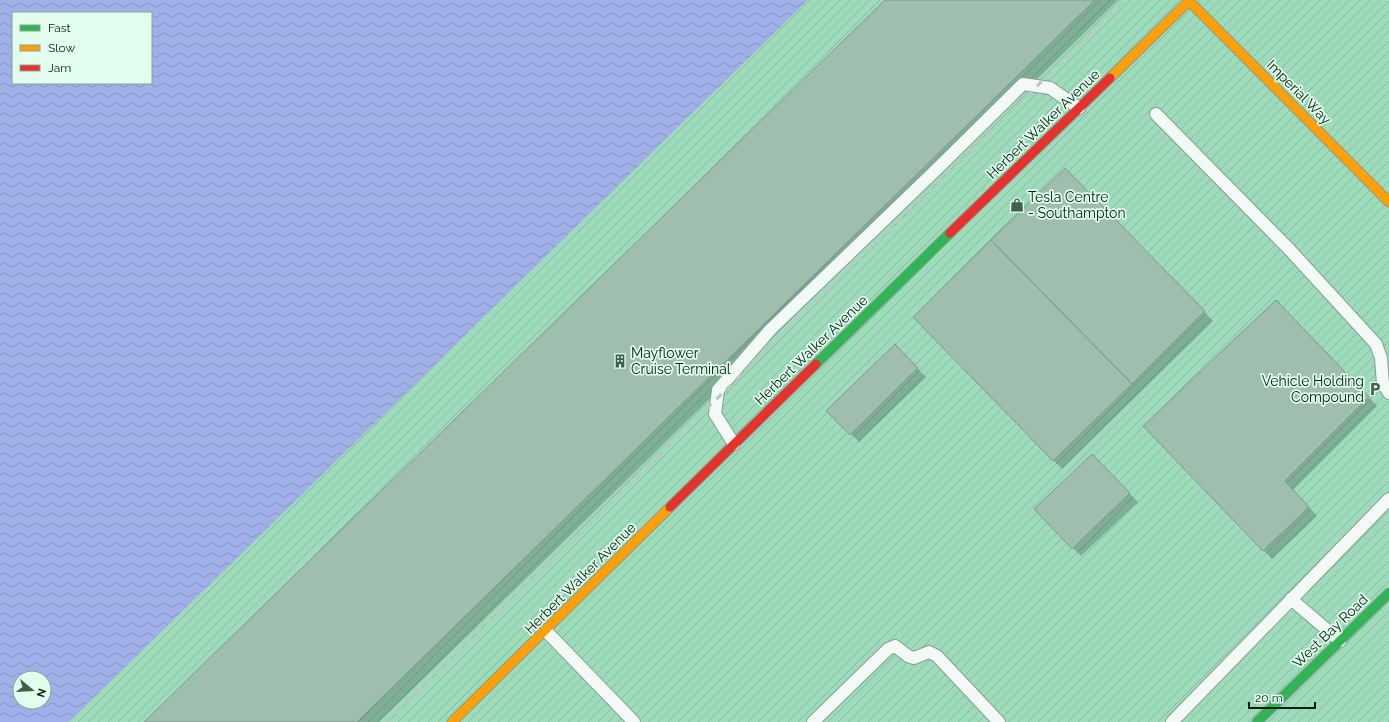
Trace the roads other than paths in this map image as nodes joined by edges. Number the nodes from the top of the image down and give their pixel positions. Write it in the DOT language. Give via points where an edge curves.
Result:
graph roads {
  1 [pos="1189,1"];
  2 [pos="1079,108"];
  3 [pos="1156,114"];
  4 [pos="1389,202"];
  5 [pos="1389,393"];
  6 [pos="734,444"];
  7 [pos="1389,499"];
  8 [pos="1389,594"];
  9 [pos="1291,599"];
  10 [pos="546,631"];
  11 [pos="1340,641"];
  12 [pos="452,722"];
  13 [pos="634,722"];
  14 [pos="814,722"];
  15 [pos="999,722"];
  16 [pos="1172,722"];
  17 [pos="1257,722"];
  1 -- 2 [label="street, Herbert Walker Avenue"];
  1 -- 4 [label="street, Imperial Way"];
  2 -- 6 [label="street, Herbert Walker Avenue"];
  2 -- 6 [label="lane" via="1050,88 1023,84 770,330 718,390 715,414"];
  3 -- 5 [label="lane" via="1290,249 1376,344 1381,358 1383,384"];
  6 -- 10 [label="street, Herbert Walker Avenue"];
  7 -- 9 [label="lane"];
  8 -- 11 [label="street, West Bay Road"];
  9 -- 11 [label="lane"];
  9 -- 16 [label="lane"];
  10 -- 12 [label="street, Herbert Walker Avenue"];
  10 -- 13 [label="lane"];
  11 -- 17 [label="street, West Bay Road"];
  14 -- 15 [label="lane" via="888,649 895,646 914,658 929,652 937,656"];
}
